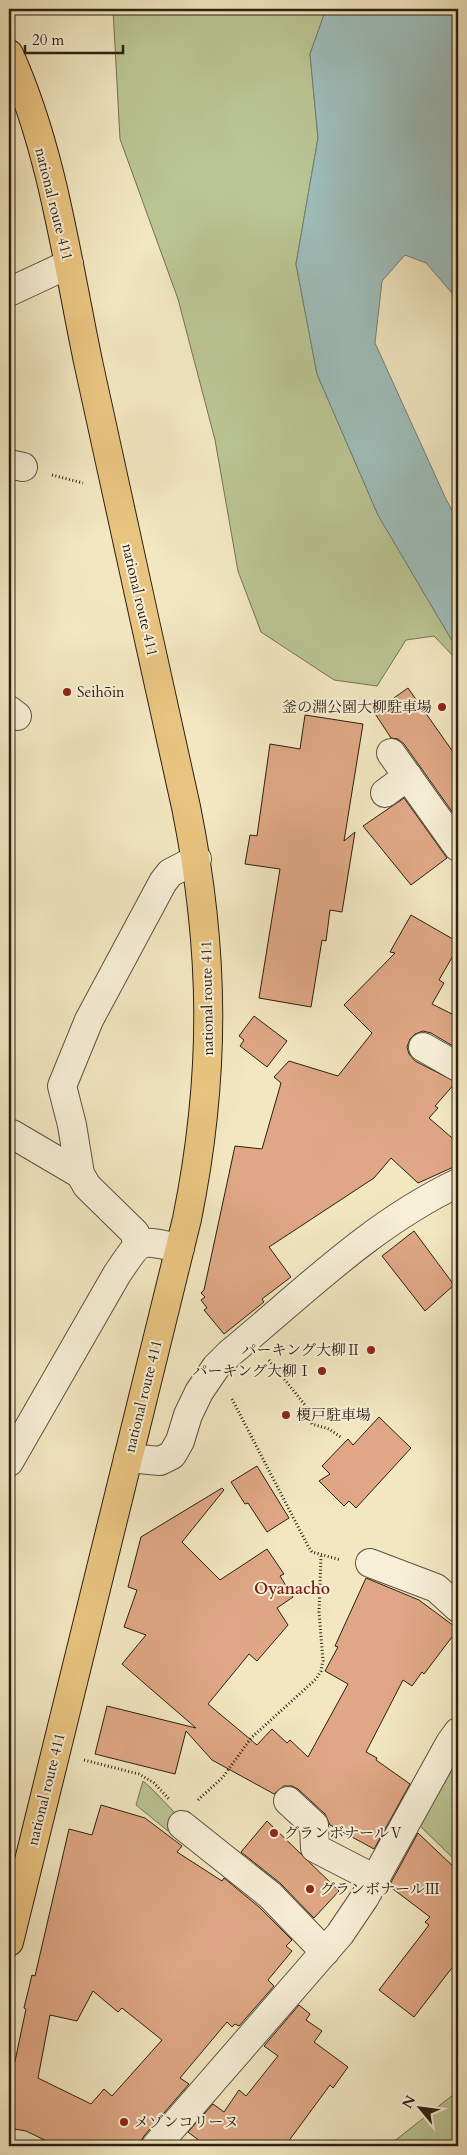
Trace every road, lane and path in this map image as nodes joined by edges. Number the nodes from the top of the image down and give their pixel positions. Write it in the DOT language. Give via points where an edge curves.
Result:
graph roads {
  1 [pos="9,54"];
  2 [pos="69,264"];
  3 [pos="9,292"];
  4 [pos="391,753"];
  5 [pos="408,776"];
  6 [pos="385,793"];
  7 [pos="458,847"];
  8 [pos="197,859"];
  9 [pos="423,1047"];
  10 [pos="458,1067"];
  11 [pos="12,1134"];
  12 [pos="80,1174"];
  13 [pos="458,1183"];
  14 [pos="137,1245"];
  15 [pos="180,1248"];
  16 [pos="250,1336"];
  17 [pos="216,1367"];
  18 [pos="342,1438"];
  19 [pos="128,1458"];
  20 [pos="9,1462"];
  21 [pos="321,1556"];
  22 [pos="370,1563"];
  23 [pos="458,1608"];
  24 [pos="458,1732"];
  25 [pos="81,1759"];
  26 [pos="288,1801"];
  27 [pos="183,1819"];
  28 [pos="375,1879"];
  29 [pos="9,1942"];
  30 [pos="325,1952"];
  31 [pos="156,2146"];
  1 -- 2 [label="highway, national route 411" via="47,169"];
  2 -- 3 [label="street"];
  2 -- 8 [label="highway, national route 411"];
  4 -- 5 [label="street"];
  5 -- 6 [label="street"];
  5 -- 7 [label="street"];
  8 -- 12 [label="street" via="170,873 163,882 89,1020 62,1086"];
  8 -- 15 [label="highway, national route 411" via="207,945 210,1006 208,1070 200,1144"];
  9 -- 10 [label="street"];
  11 -- 12 [label="street"];
  12 -- 14 [label="street" via="87,1186 135,1233"];
  13 -- 16 [label="street" via="430,1196 377,1230"];
  14 -- 15 [label="street" via="148,1242"];
  14 -- 20 [label="street"];
  15 -- 19 [label="highway, national route 411"];
  16 -- 17 [label="street"];
  16 -- 18 [label="path" via="305,1405 312,1424 329,1429"];
  17 -- 19 [label="street" via="199,1392 172,1455 160,1461"];
  17 -- 21 [label="path" via="308,1546"];
  19 -- 29 [label="highway, national route 411"];
  21 -- 22 [label="path"];
  21 -- 27 [label="path" via="321,1671 251,1738 223,1777"];
  22 -- 23 [label="street" via="436,1588"];
  24 -- 28 [label="street"];
  25 -- 27 [label="path" via="146,1777"];
  26 -- 28 [label="street" via="314,1826 315,1848"];
  27 -- 30 [label="street" via="270,1895"];
  28 -- 30 [label="street"];
  30 -- 31 [label="street"];
}
